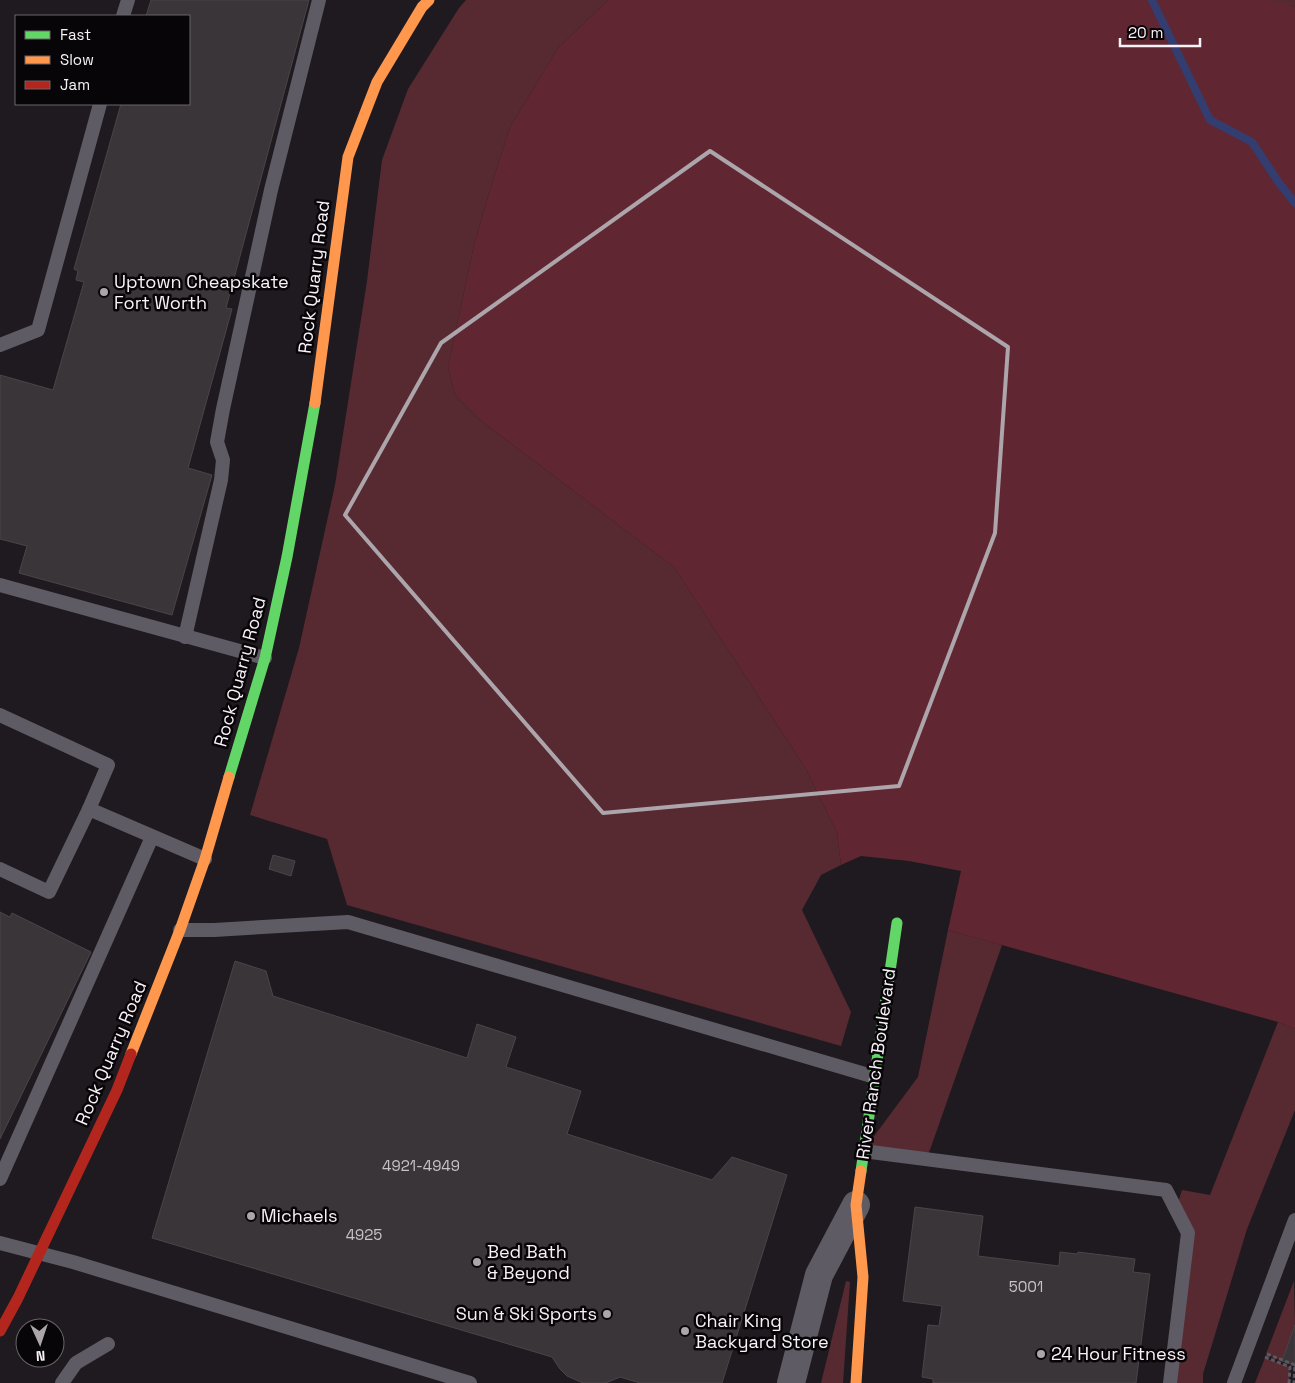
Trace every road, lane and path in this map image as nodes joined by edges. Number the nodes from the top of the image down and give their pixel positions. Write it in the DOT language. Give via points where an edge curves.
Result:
graph roads {
  1 [pos="128,0"];
  2 [pos="319,0"];
  3 [pos="429,0"];
  4 [pos="123,15"];
  5 [pos="100,105"];
  6 [pos="0,345"];
  7 [pos="0,585"];
  8 [pos="185,637"];
  9 [pos="265,658"];
  10 [pos="0,715"];
  11 [pos="89,809"];
  12 [pos="152,837"];
  13 [pos="205,859"];
  14 [pos="0,869"];
  15 [pos="897,923"];
  16 [pos="180,930"];
  17 [pos="875,1077"];
  18 [pos="864,1151"];
  19 [pos="0,1179"];
  20 [pos="856,1206"];
  21 [pos="1295,1220"];
  22 [pos="0,1243"];
  23 [pos="40,1252"];
  24 [pos="0,1331"];
  25 [pos="108,1344"];
  26 [pos="62,1383"];
  27 [pos="470,1383"];
  28 [pos="792,1383"];
  29 [pos="856,1383"];
  30 [pos="1170,1383"];
  31 [pos="1234,1383"];
  32 [pos="1289,1383"];
  33 [pos="1294,1383"];
  1 -- 4 [label="lane"];
  2 -- 8 [label="lane" via="271,190 223,409 217,442 223,460 221,480"];
  3 -- 9 [label="street, Rock Quarry Road" via="377,82 348,157 317,394"];
  5 -- 6 [label="lane" via="38,330"];
  7 -- 8 [label="lane"];
  8 -- 9 [label="lane"];
  9 -- 13 [label="street, Rock Quarry Road"];
  10 -- 11 [label="lane" via="108,765"];
  11 -- 12 [label="lane"];
  11 -- 14 [label="lane" via="49,892"];
  12 -- 13 [label="lane"];
  12 -- 19 [label="lane"];
  13 -- 16 [label="street, Rock Quarry Road"];
  15 -- 17 [label="street, River Ranch Boulevard"];
  16 -- 17 [label="lane" via="348,922"];
  16 -- 23 [label="street, Rock Quarry Road" via="117,1090"];
  17 -- 18 [label="street, River Ranch Boulevard"];
  18 -- 20 [label="street, River Ranch Boulevard"];
  18 -- 30 [label="lane" via="1166,1190 1188,1233"];
  20 -- 28 [label="street, River Ranch Boulevard" via="819,1275"];
  20 -- 29 [label="street, River Ranch Boulevard" via="863,1277"];
  21 -- 31 [label="lane"];
  22 -- 23 [label="lane"];
  23 -- 24 [label="street, Rock Quarry Road"];
  23 -- 27 [label="lane"];
  25 -- 26 [label="lane" via="76,1363"];
  32 -- 33 [label="path" via="1290,1367 1265,1358 1266,1354 1295,1365"];
}
